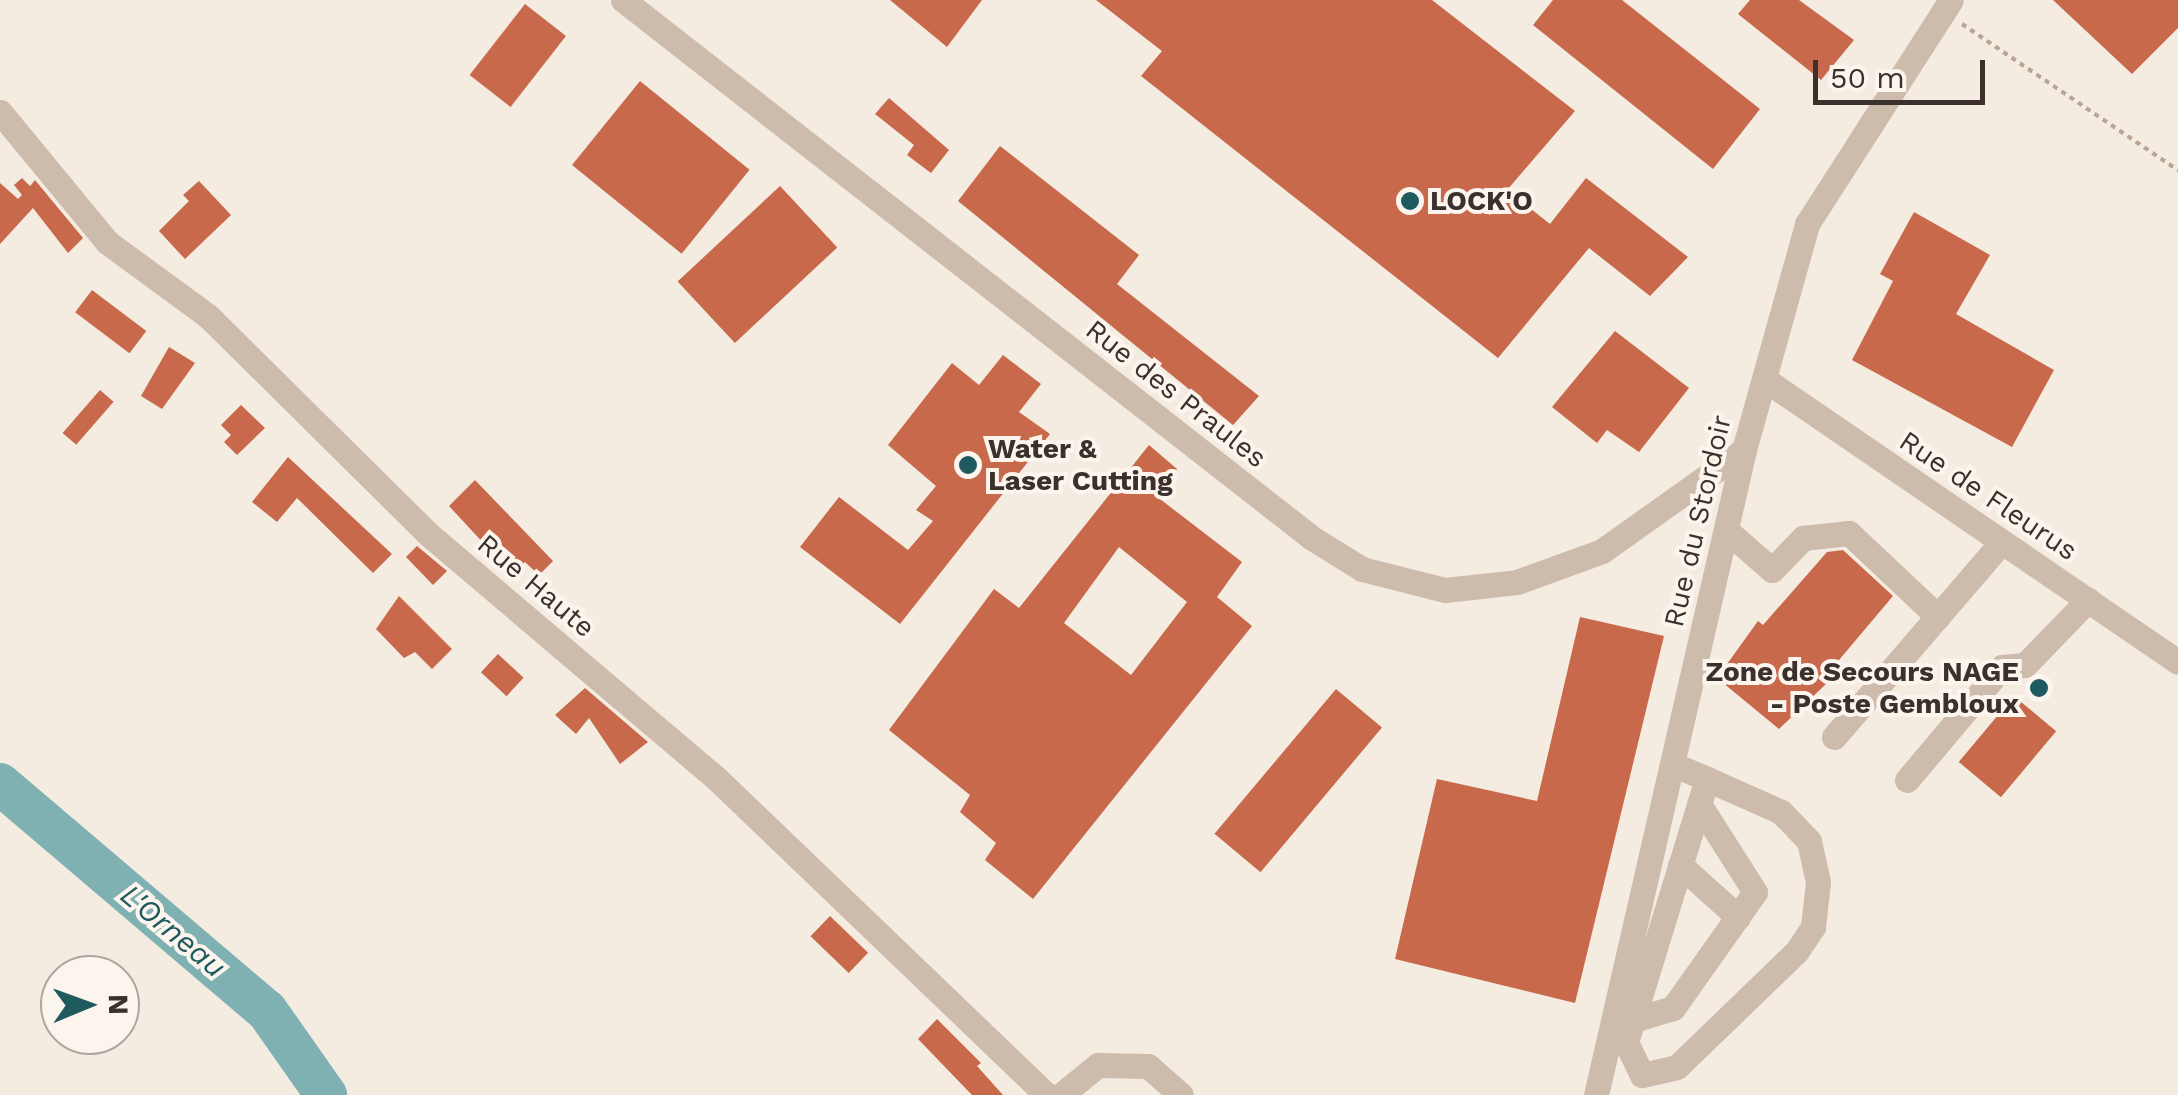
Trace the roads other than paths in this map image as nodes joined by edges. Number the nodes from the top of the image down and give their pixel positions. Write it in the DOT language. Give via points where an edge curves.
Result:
graph roads {
  1 [pos="623,0"];
  2 [pos="1946,5"];
  3 [pos="0,112"];
  4 [pos="1764,379"];
  5 [pos="1744,450"];
  6 [pos="1726,530"];
  7 [pos="2002,542"];
  8 [pos="2088,600"];
  9 [pos="1938,617"];
  10 [pos="2178,662"];
  11 [pos="1834,738"];
  12 [pos="1672,764"];
  13 [pos="1907,780"];
  14 [pos="1703,792"];
  15 [pos="1680,865"];
  16 [pos="1738,917"];
  17 [pos="1633,1020"];
  18 [pos="1046,1095"];
  19 [pos="1062,1095"];
  20 [pos="1181,1095"];
  21 [pos="1596,1095"];
  1 -- 5 [label="street, Rue des Praules" via="1312,538 1362,569 1445,590 1516,582 1602,550"];
  2 -- 4 [label="street, Rue du Stordoir" via="1807,224"];
  3 -- 18 [label="street, Rue Haute" via="108,242 208,316 427,533 717,779"];
  4 -- 5 [label="street, Rue du Stordoir"];
  4 -- 7 [label="street, Rue de Fleurus"];
  5 -- 6 [label="street, Rue du Stordoir"];
  6 -- 9 [label="street" via="1772,570 1803,538 1850,533"];
  6 -- 12 [label="street, Rue du Stordoir"];
  7 -- 8 [label="street, Rue de Fleurus"];
  7 -- 9 [label="street"];
  8 -- 10 [label="street, Rue de Fleurus"];
  8 -- 13 [label="street" via="2024,665 2002,667"];
  9 -- 11 [label="street"];
  12 -- 14 [label="street"];
  12 -- 21 [label="street, Rue du Stordoir"];
  14 -- 15 [label="street"];
  14 -- 16 [label="street" via="1756,892"];
  14 -- 17 [label="street" via="1782,812 1808,841 1818,882 1813,927 1678,1067 1642,1075 1626,1042"];
  15 -- 16 [label="street"];
  15 -- 17 [label="street"];
  16 -- 17 [label="street" via="1673,1008"];
  19 -- 20 [label="street" via="1098,1066 1148,1066"];
}
